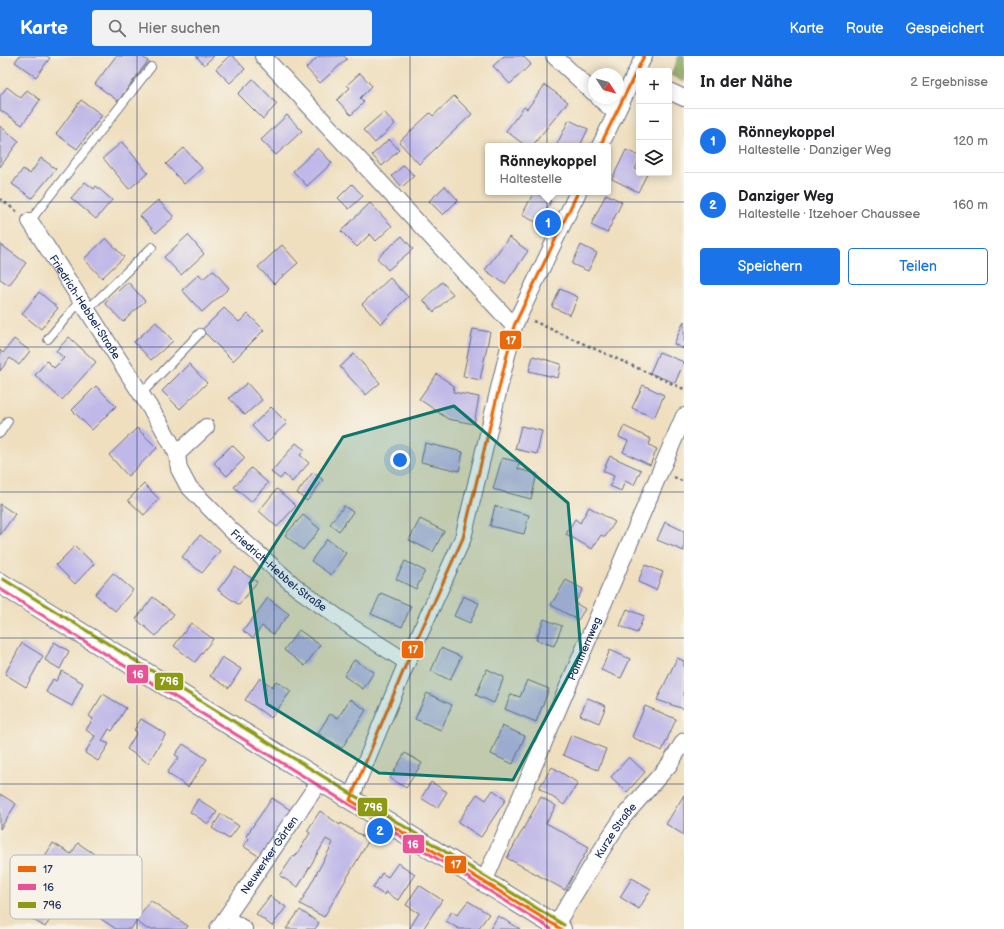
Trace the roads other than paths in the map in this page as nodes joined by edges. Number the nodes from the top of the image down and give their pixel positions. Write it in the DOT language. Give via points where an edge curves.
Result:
graph roads {
  1 [pos="263,56"];
  2 [pos="554,56"];
  3 [pos="644,56"];
  4 [pos="151,67"];
  5 [pos="640,68"];
  6 [pos="636,78"];
  7 [pos="588,87"];
  8 [pos="672,92"];
  9 [pos="684,98"];
  10 [pos="606,104"];
  11 [pos="616,113"];
  12 [pos="601,143"];
  13 [pos="577,195"];
  14 [pos="30,221"];
  15 [pos="152,247"];
  16 [pos="84,305"];
  17 [pos="516,321"];
  18 [pos="200,333"];
  19 [pos="48,339"];
  20 [pos="141,394"];
  21 [pos="684,416"];
  22 [pos="8,421"];
  23 [pos="206,428"];
  24 [pos="0,433"];
  25 [pos="177,454"];
  26 [pos="0,583"];
  27 [pos="407,662"];
  28 [pos="684,740"];
  29 [pos="320,781"];
  30 [pos="350,800"];
  31 [pos="484,882"];
  32 [pos="222,923"];
  33 [pos="558,927"];
  34 [pos="244,929"];
  1 -- 17 [label="street"];
  2 -- 7 [label="street"];
  3 -- 5 [label="street"];
  4 -- 14 [label="lane"];
  6 -- 11 [label="street"];
  8 -- 9 [label="street"];
  10 -- 11 [label="street"];
  11 -- 12 [label="street"];
  13 -- 17 [label="street"];
  14 -- 16 [label="street, Friedrich-Hebbel-Straße"];
  15 -- 16 [label="lane"];
  16 -- 19 [label="lane"];
  16 -- 20 [label="street, Friedrich-Hebbel-Straße"];
  17 -- 27 [label="street" via="463,538"];
  18 -- 20 [label="lane"];
  20 -- 25 [label="street, Friedrich-Hebbel-Straße"];
  21 -- 31 [label="street, Pommernweg"];
  22 -- 24 [label="lane"];
  23 -- 25 [label="street"];
  25 -- 27 [label="street, Friedrich-Hebbel-Straße" via="179,469 188,486 231,530 297,588"];
  26 -- 29 [label="street"];
  27 -- 30 [label="street"];
  28 -- 33 [label="street, Kurze Straße" via="669,765 616,827"];
  29 -- 30 [label="street"];
  29 -- 32 [label="street, Neuwerker Gärten"];
  30 -- 31 [label="street"];
  31 -- 33 [label="street"];
  32 -- 34 [label="street"];
}
